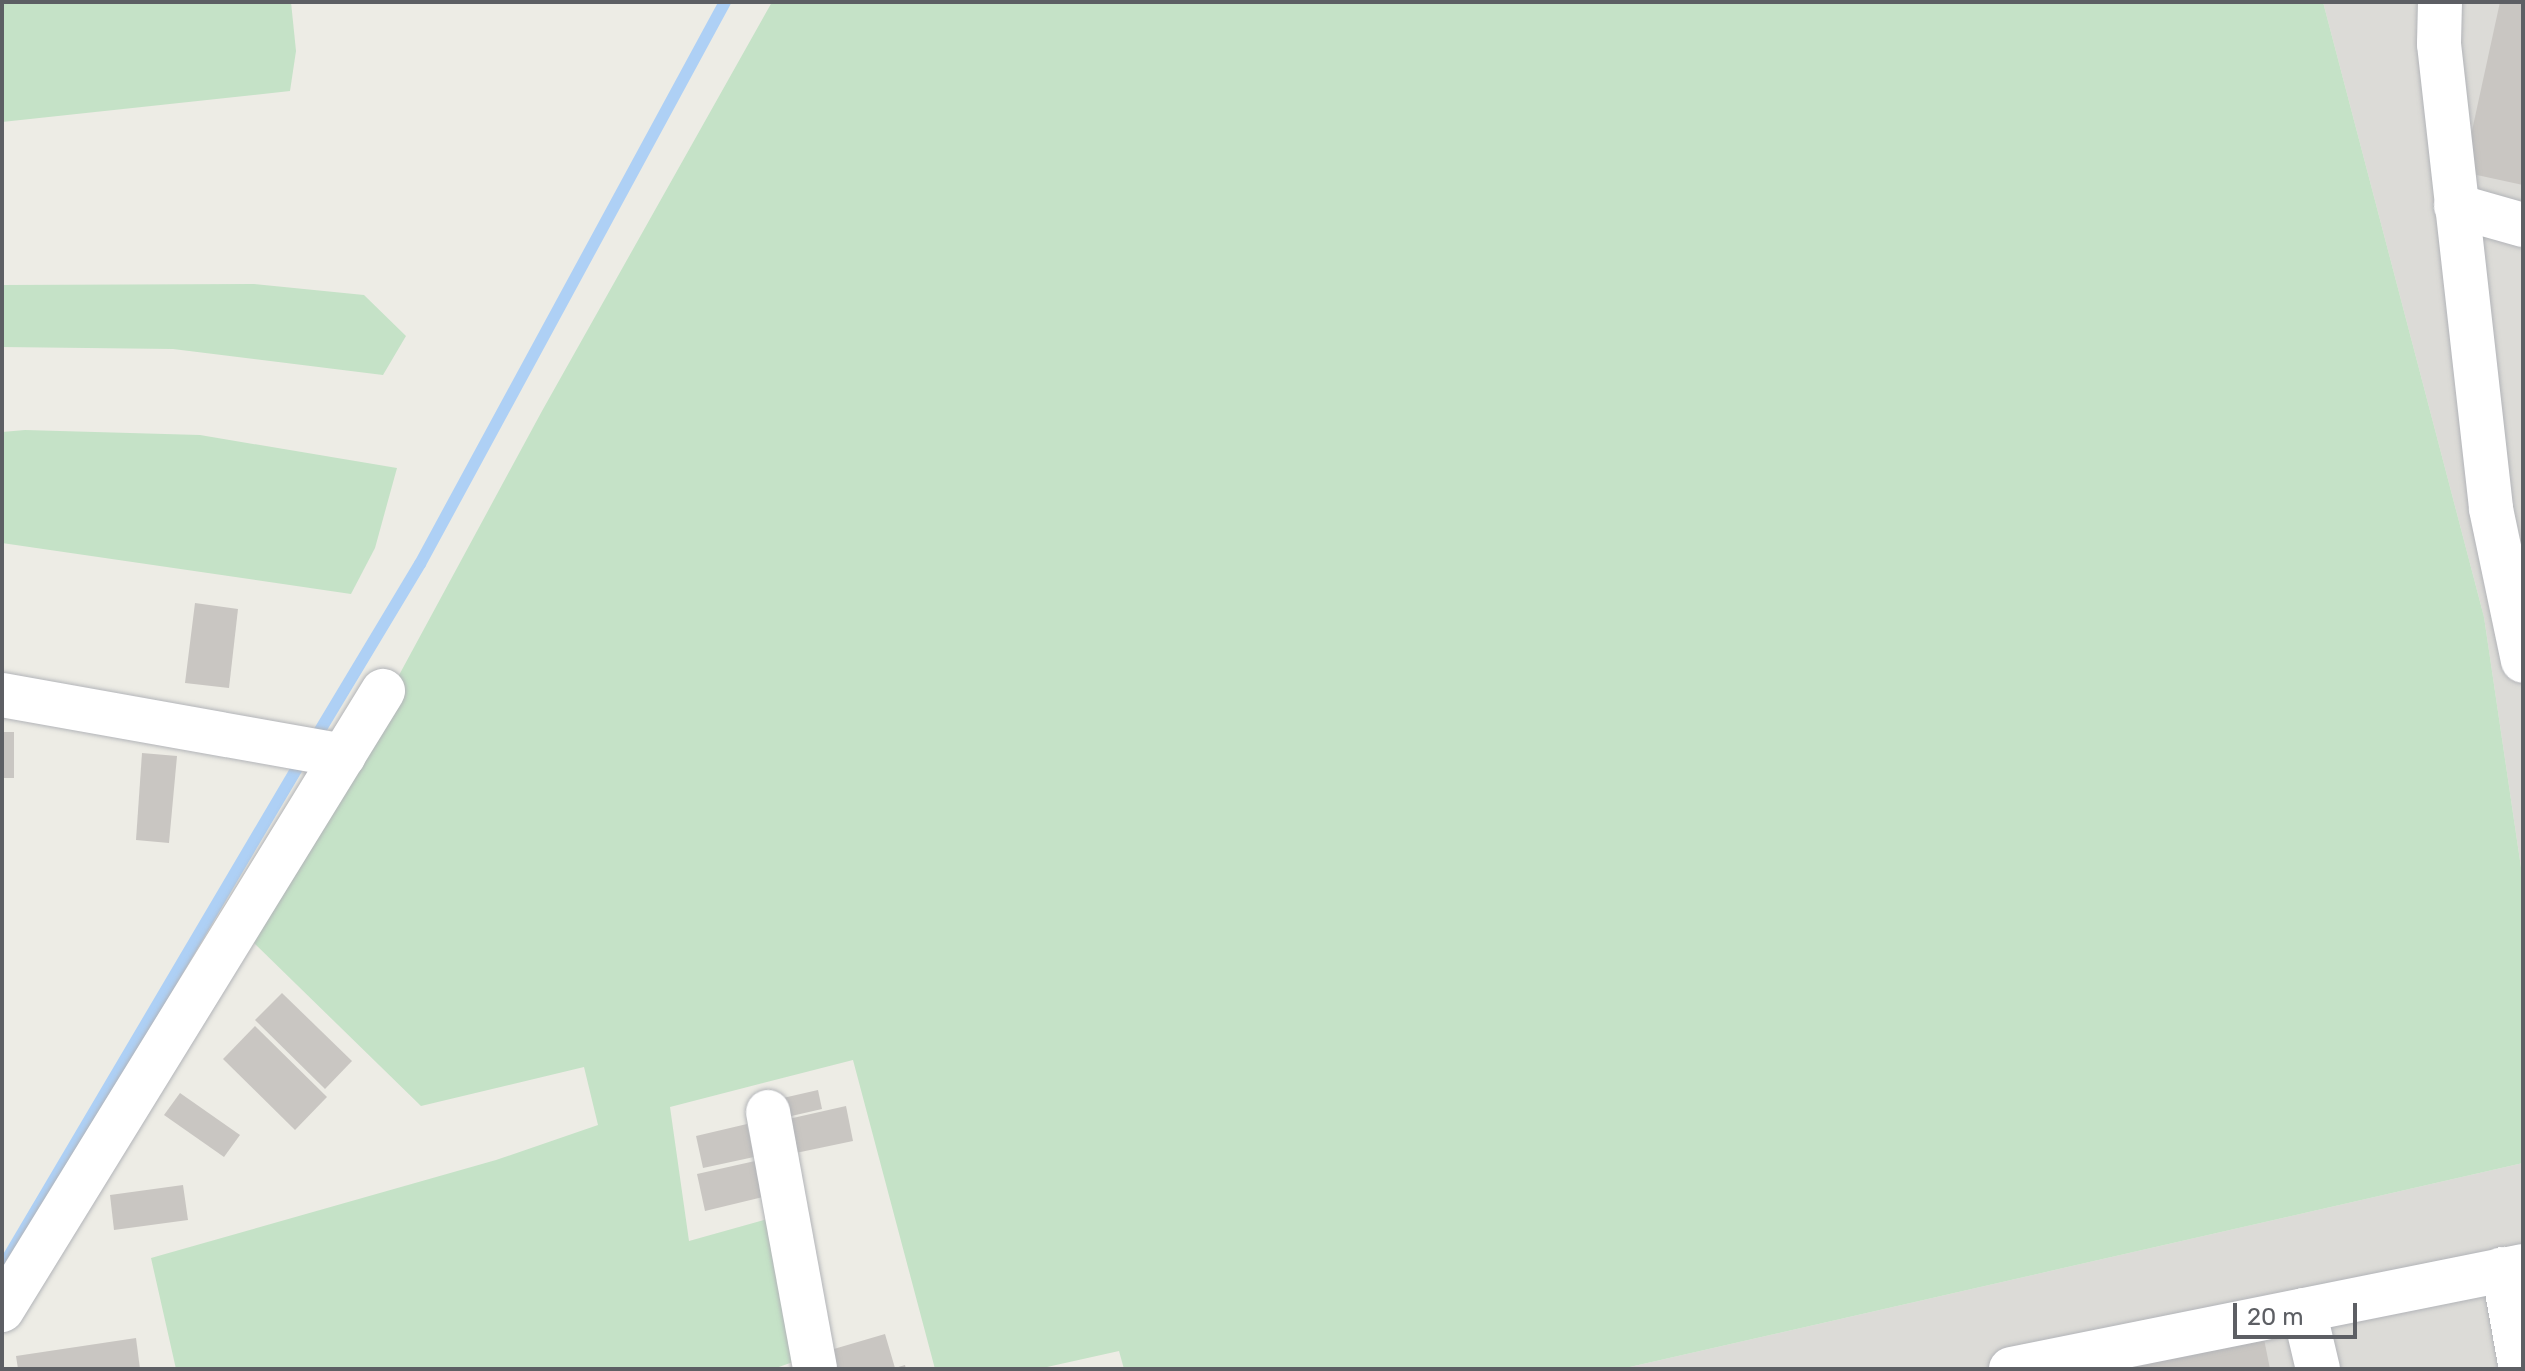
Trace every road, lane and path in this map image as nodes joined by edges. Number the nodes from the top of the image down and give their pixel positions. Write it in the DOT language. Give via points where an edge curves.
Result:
graph roads {
  1 [pos="2440,2"];
  2 [pos="2456,206"];
  3 [pos="2523,225"];
  4 [pos="2523,661"];
  5 [pos="383,691"];
  6 [pos="2,695"];
  7 [pos="344,756"];
  8 [pos="768,1112"];
  9 [pos="2513,1268"];
  10 [pos="2,1310"];
  11 [pos="2304,1310"];
  12 [pos="815,1369"];
  13 [pos="2011,1369"];
  14 [pos="2318,1369"];
  15 [pos="2521,1369"];
  1 -- 2 [label="street" via="2439,44"];
  2 -- 3 [label="street"];
  2 -- 4 [label="street" via="2491,509"];
  5 -- 7 [label="street"];
  6 -- 7 [label="street"];
  7 -- 10 [label="street"];
  8 -- 12 [label="street"];
  9 -- 11 [label="street"];
  9 -- 15 [label="street"];
  11 -- 13 [label="street"];
  11 -- 14 [label="street"];
}
